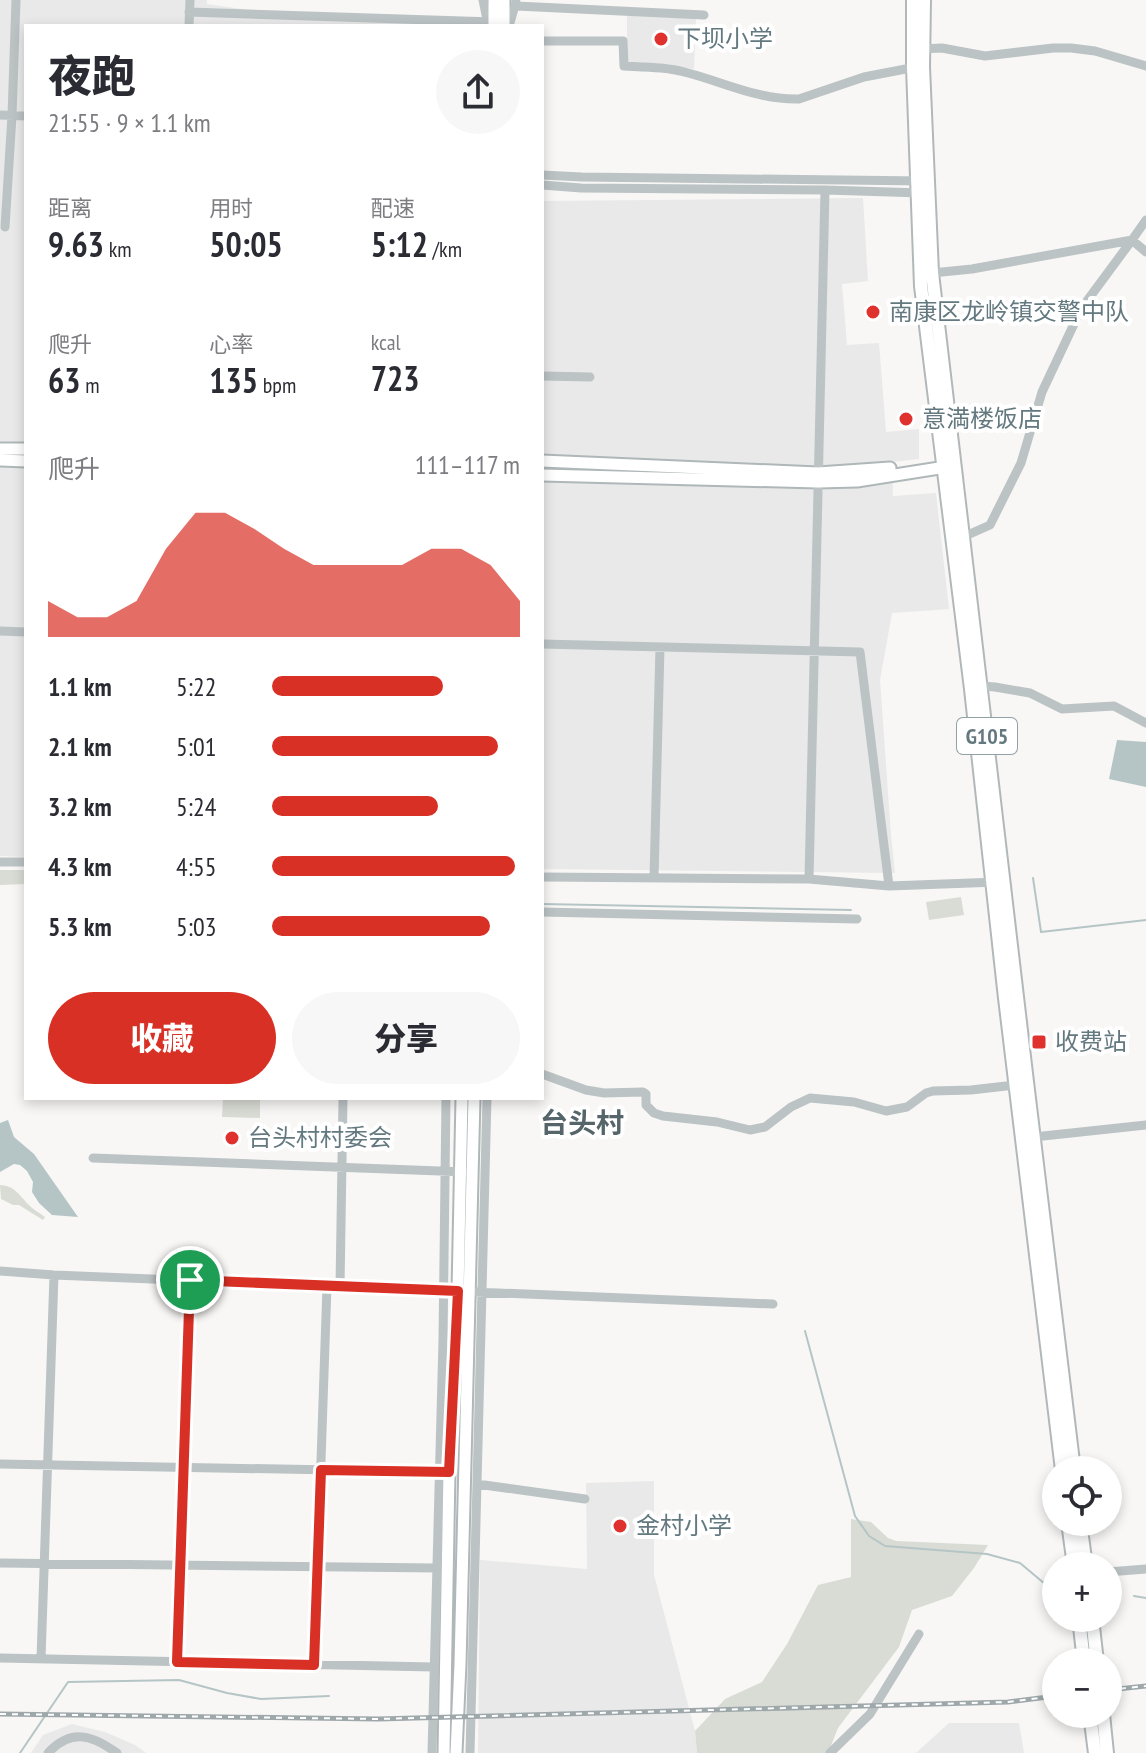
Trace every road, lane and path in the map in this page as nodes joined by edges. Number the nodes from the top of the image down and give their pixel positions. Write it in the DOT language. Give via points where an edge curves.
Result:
graph roads {
  1 [pos="16,0"];
  2 [pos="190,0"];
  3 [pos="504,0"];
  4 [pos="913,0"];
  5 [pos="924,0"];
  6 [pos="486,1"];
  7 [pos="516,3"];
  8 [pos="189,12"];
  9 [pos="704,15"];
  10 [pos="189,24"];
  11 [pos="493,24"];
  12 [pos="544,41"];
  13 [pos="918,49"];
  14 [pos="1146,66"];
  15 [pos="918,67"];
  16 [pos="0,115"];
  17 [pos="12,116"];
  18 [pos="24,116"];
  19 [pos="544,175"];
  20 [pos="544,185"];
  21 [pos="922,187"];
  22 [pos="825,190"];
  23 [pos="1146,220"];
  24 [pos="5,227"];
  25 [pos="1132,240"];
  26 [pos="1146,252"];
  27 [pos="932,273"];
  28 [pos="544,376"];
  29 [pos="590,377"];
  30 [pos="24,449"];
  31 [pos="1,451"];
  32 [pos="24,460"];
  33 [pos="544,461"];
  34 [pos="948,464"];
  35 [pos="544,475"];
  36 [pos="818,478"];
  37 [pos="963,537"];
  38 [pos="0,631"];
  39 [pos="24,632"];
  40 [pos="544,644"];
  41 [pos="660,647"];
  42 [pos="814,651"];
  43 [pos="982,686"];
  44 [pos="1146,723"];
  45 [pos="0,862"];
  46 [pos="24,862"];
  47 [pos="544,877"];
  48 [pos="654,878"];
  49 [pos="809,879"];
  50 [pos="998,882"];
  51 [pos="889,886"];
  52 [pos="544,912"];
  53 [pos="857,919"];
  54 [pos="544,1075"];
  55 [pos="1015,1085"];
  56 [pos="343,1100"];
  57 [pos="446,1100"];
  58 [pos="462,1100"];
  59 [pos="474,1100"];
  60 [pos="487,1100"];
  61 [pos="1146,1125"];
  62 [pos="1034,1137"];
  63 [pos="93,1158"];
  64 [pos="342,1167"];
  65 [pos="446,1171"];
  66 [pos="473,1172"];
  67 [pos="0,1271"];
  68 [pos="54,1275"];
  69 [pos="190,1280"];
  70 [pos="327,1286"];
  71 [pos="340,1287"];
  72 [pos="443,1291"];
  73 [pos="464,1292"];
  74 [pos="482,1292"];
  75 [pos="773,1304"];
  76 [pos="1060,1456"];
  77 [pos="1072,1456"];
  78 [pos="0,1464"];
  79 [pos="47,1465"];
  80 [pos="183,1467"];
  81 [pos="321,1470"];
  82 [pos="444,1472"];
  83 [pos="477,1484"];
  84 [pos="585,1499"];
  85 [pos="0,1563"];
  86 [pos="44,1564"];
  87 [pos="180,1565"];
  88 [pos="317,1567"];
  89 [pos="436,1568"];
  90 [pos="1146,1569"];
  91 [pos="1122,1571"];
  92 [pos="919,1634"];
  93 [pos="0,1658"];
  94 [pos="41,1659"];
  95 [pos="177,1662"];
  96 [pos="314,1665"];
  97 [pos="433,1667"];
  98 [pos="1092,1728"];
  99 [pos="1104,1728"];
  100 [pos="48,1753"];
  101 [pos="117,1753"];
  102 [pos="432,1753"];
  103 [pos="444,1753"];
  104 [pos="456,1753"];
  105 [pos="470,1753"];
  106 [pos="830,1753"];
  107 [pos="1095,1753"];
  108 [pos="1107,1753"];
  1 -- 17 [label="street"];
  2 -- 8 [label="street"];
  3 -- 11 [label="main road"];
  4 -- 13 [label="highway, G105"];
  5 -- 13 [label="highway, G105"];
  6 -- 11 [label="main road"];
  7 -- 9 [label="street"];
  7 -- 11 [label="street"];
  8 -- 10 [label="street"];
  8 -- 11 [label="street"];
  12 -- 15 [label="street" via="623,41 624,66 687,73 768,98 799,99 864,77"];
  13 -- 14 [label="street" via="985,56 1071,48"];
  13 -- 15 [label="highway, G105"];
  15 -- 21 [label="highway, G105"];
  16 -- 17 [label="street"];
  17 -- 18 [label="street"];
  17 -- 24 [label="street"];
  19 -- 21 [label="street"];
  20 -- 22 [label="street"];
  21 -- 22 [label="street"];
  21 -- 27 [label="highway, G105"];
  21 -- 34 [label="highway, G105" via="921,286"];
  22 -- 36 [label="street"];
  23 -- 25 [label="street"];
  25 -- 26 [label="street"];
  25 -- 27 [label="street"];
  25 -- 37 [label="street" via="1081,309 1042,392 1021,463 990,525"];
  27 -- 34 [label="highway, G105"];
  28 -- 29 [label="street"];
  30 -- 31 [label="main road"];
  31 -- 32 [label="main road"];
  33 -- 36 [label="main road"];
  34 -- 36 [label="main road"];
  34 -- 37 [label="highway, G105"];
  34 -- 50 [label="highway, G105"];
  35 -- 36 [label="main road"];
  36 -- 42 [label="street"];
  37 -- 43 [label="highway, G105"];
  38 -- 39 [label="street"];
  40 -- 41 [label="street"];
  41 -- 42 [label="street"];
  41 -- 48 [label="street"];
  42 -- 49 [label="street"];
  42 -- 51 [label="street" via="860,652"];
  43 -- 44 [label="street" via="1030,693 1062,709 1114,706"];
  43 -- 50 [label="highway, G105"];
  45 -- 46 [label="street"];
  47 -- 48 [label="street"];
  48 -- 49 [label="street"];
  49 -- 51 [label="street"];
  50 -- 51 [label="street"];
  50 -- 55 [label="highway, G105"];
  50 -- 62 [label="highway, G105"];
  52 -- 53 [label="street"];
  54 -- 55 [label="street" via="586,1090 643,1092 649,1109 663,1116 750,1130 765,1127 810,1098 894,1111 933,1091"];
  55 -- 76 [label="highway, G105"];
  56 -- 64 [label="street"];
  57 -- 65 [label="street"];
  58 -- 66 [label="main road"];
  59 -- 66 [label="main road"];
  60 -- 66 [label="street"];
  61 -- 62 [label="street"];
  62 -- 77 [label="highway, G105"];
  63 -- 64 [label="street"];
  64 -- 65 [label="street"];
  64 -- 71 [label="street"];
  65 -- 66 [label="street"];
  65 -- 72 [label="street"];
  66 -- 73 [label="main road"];
  66 -- 74 [label="street"];
  67 -- 68 [label="street"];
  68 -- 69 [label="street"];
  68 -- 79 [label="street"];
  69 -- 70 [label="street"];
  69 -- 80 [label="street"];
  70 -- 71 [label="street"];
  70 -- 81 [label="street"];
  71 -- 72 [label="street"];
  72 -- 73 [label="street"];
  72 -- 82 [label="street"];
  73 -- 74 [label="street"];
  73 -- 82 [label="main road"];
  73 -- 104 [label="main road"];
  74 -- 75 [label="street"];
  74 -- 83 [label="street"];
  78 -- 79 [label="street"];
  79 -- 80 [label="street"];
  79 -- 86 [label="street"];
  80 -- 81 [label="street"];
  80 -- 87 [label="street"];
  81 -- 82 [label="street"];
  81 -- 88 [label="street"];
  82 -- 89 [label="street"];
  82 -- 103 [label="main road"];
  83 -- 84 [label="street"];
  83 -- 105 [label="street"];
  85 -- 86 [label="street"];
  86 -- 87 [label="street"];
  86 -- 94 [label="street"];
  87 -- 88 [label="street"];
  87 -- 95 [label="street"];
  88 -- 89 [label="street"];
  88 -- 96 [label="street"];
  89 -- 97 [label="street"];
  90 -- 91 [label="street"];
  92 -- 106 [label="street" via="870,1714"];
  93 -- 94 [label="street"];
  94 -- 95 [label="street"];
  95 -- 96 [label="street"];
  96 -- 97 [label="street"];
  97 -- 102 [label="street"];
  98 -- 107 [label="highway"];
  99 -- 108 [label="highway"];
  100 -- 101 [label="street" via="70,1737 92,1738"];
}
